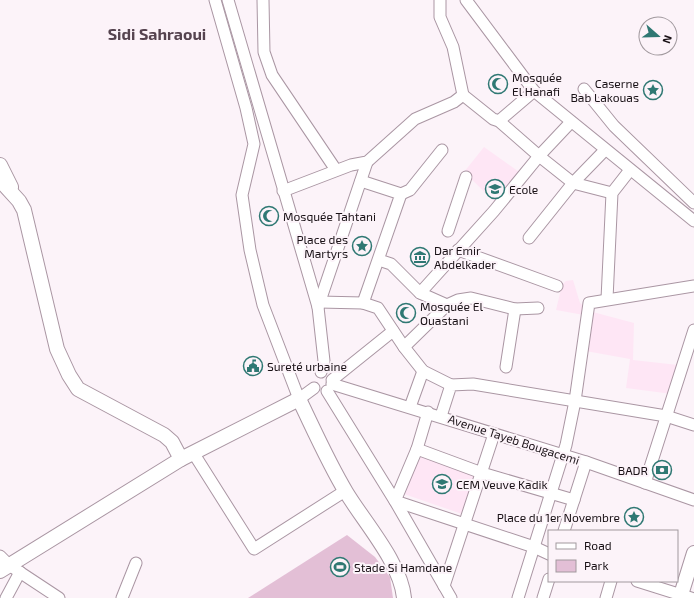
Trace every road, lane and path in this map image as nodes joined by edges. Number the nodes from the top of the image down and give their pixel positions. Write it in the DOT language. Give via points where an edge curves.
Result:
graph roads {
  1 [pos="215,0"];
  2 [pos="228,0"];
  3 [pos="263,0"];
  4 [pos="440,0"];
  5 [pos="466,0"];
  6 [pos="584,89"];
  7 [pos="534,91"];
  8 [pos="463,95"];
  9 [pos="499,121"];
  10 [pos="571,122"];
  11 [pos="442,150"];
  12 [pos="605,150"];
  13 [pos="539,156"];
  14 [pos="367,162"];
  15 [pos="0,165"];
  16 [pos="336,170"];
  17 [pos="630,170"];
  18 [pos="466,177"];
  19 [pos="0,180"];
  20 [pos="361,181"];
  21 [pos="573,183"];
  22 [pos="283,191"];
  23 [pos="612,193"];
  24 [pos="401,194"];
  25 [pos="19,201"];
  26 [pos="694,203"];
  27 [pos="694,221"];
  28 [pos="448,232"];
  29 [pos="529,238"];
  30 [pos="458,250"];
  31 [pos="379,260"];
  32 [pos="557,286"];
  33 [pos="694,286"];
  34 [pos="420,293"];
  35 [pos="607,299"];
  36 [pos="363,303"];
  37 [pos="319,305"];
  38 [pos="447,305"];
  39 [pos="538,308"];
  40 [pos="515,309"];
  41 [pos="393,331"];
  42 [pos="693,337"];
  43 [pos="404,347"];
  44 [pos="506,367"];
  45 [pos="423,371"];
  46 [pos="321,372"];
  47 [pos="330,385"];
  48 [pos="451,385"];
  49 [pos="314,388"];
  50 [pos="298,399"];
  51 [pos="575,401"];
  52 [pos="410,407"];
  53 [pos="428,412"];
  54 [pos="441,416"];
  55 [pos="666,416"];
  56 [pos="694,425"];
  57 [pos="494,434"];
  58 [pos="417,449"];
  59 [pos="187,456"];
  60 [pos="563,456"];
  61 [pos="586,462"];
  62 [pos="482,473"];
  63 [pos="645,483"];
  64 [pos="346,491"];
  65 [pos="551,493"];
  66 [pos="574,500"];
  67 [pos="694,500"];
  68 [pos="395,501"];
  69 [pos="464,524"];
  70 [pos="564,530"];
  71 [pos="534,547"];
  72 [pos="694,553"];
  73 [pos="548,554"];
  74 [pos="136,562"];
  75 [pos="7,566"];
  76 [pos="548,582"];
  77 [pos="611,582"];
  78 [pos="640,582"];
  79 [pos="444,586"];
  80 [pos="684,597"];
  81 [pos="6,598"];
  82 [pos="59,598"];
  83 [pos="122,598"];
  84 [pos="404,598"];
  85 [pos="452,598"];
  86 [pos="518,598"];
  87 [pos="543,598"];
  88 [pos="606,598"];
  1 -- 50 [label="street" via="254,144 242,195 250,250 263,305"];
  2 -- 22 [label="street"];
  3 -- 16 [label="street" via="264,52 272,75"];
  4 -- 8 [label="street" via="440,17 453,47"];
  5 -- 7 [label="street"];
  6 -- 26 [label="street" via="614,126"];
  7 -- 9 [label="street"];
  7 -- 10 [label="street"];
  8 -- 9 [label="street"];
  8 -- 14 [label="street" via="454,102 415,119"];
  9 -- 13 [label="street"];
  10 -- 12 [label="street"];
  10 -- 13 [label="street"];
  11 -- 24 [label="street" via="410,190"];
  12 -- 17 [label="street"];
  12 -- 21 [label="street"];
  13 -- 21 [label="street"];
  13 -- 30 [label="street"];
  14 -- 16 [label="street"];
  14 -- 20 [label="street"];
  15 -- 25 [label="main road"];
  16 -- 22 [label="street"];
  17 -- 23 [label="street"];
  17 -- 27 [label="street"];
  18 -- 28 [label="street"];
  19 -- 25 [label="main road"];
  20 -- 24 [label="street"];
  20 -- 37 [label="street"];
  21 -- 23 [label="street"];
  21 -- 29 [label="street"];
  22 -- 37 [label="street"];
  23 -- 35 [label="street"];
  24 -- 31 [label="street"];
  25 -- 59 [label="main road" via="24,210 57,349 78,389 164,435"];
  30 -- 32 [label="street"];
  30 -- 34 [label="street"];
  31 -- 34 [label="street" via="391,264"];
  31 -- 36 [label="street"];
  33 -- 35 [label="street"];
  34 -- 38 [label="street"];
  35 -- 51 [label="street" via="589,303"];
  36 -- 37 [label="street"];
  36 -- 41 [label="street" via="378,308"];
  37 -- 46 [label="street" via="324,361"];
  38 -- 40 [label="street" via="471,298"];
  38 -- 43 [label="street"];
  39 -- 40 [label="street"];
  40 -- 44 [label="street"];
  41 -- 43 [label="street"];
  41 -- 47 [label="street"];
  42 -- 55 [label="street"];
  43 -- 45 [label="street"];
  45 -- 48 [label="street"];
  45 -- 52 [label="street"];
  46 -- 47 [label="street" via="327,373"];
  46 -- 49 [label="street" via="313,379"];
  47 -- 49 [label="street" via="321,392"];
  47 -- 52 [label="street, Avenue Tayeb Bougacemi"];
  47 -- 68 [label="street"];
  48 -- 51 [label="street" via="473,384"];
  48 -- 54 [label="street"];
  49 -- 50 [label="street"];
  50 -- 59 [label="main road"];
  50 -- 64 [label="main road"];
  51 -- 55 [label="street"];
  51 -- 60 [label="street"];
  52 -- 53 [label="street, Avenue Tayeb Bougacemi"];
  53 -- 54 [label="street, Avenue Tayeb Bougacemi"];
  53 -- 58 [label="street"];
  54 -- 57 [label="street, Avenue Tayeb Bougacemi"];
  55 -- 56 [label="street"];
  55 -- 63 [label="street"];
  57 -- 60 [label="street, Avenue Tayeb Bougacemi"];
  57 -- 62 [label="street"];
  58 -- 62 [label="street"];
  58 -- 68 [label="street"];
  59 -- 64 [label="street" via="254,549"];
  59 -- 75 [label="main road"];
  60 -- 61 [label="street, Avenue Tayeb Bougacemi"];
  60 -- 65 [label="street"];
  61 -- 63 [label="street, Avenue Tayeb Bougacemi"];
  61 -- 66 [label="street"];
  62 -- 65 [label="street"];
  62 -- 69 [label="street"];
  63 -- 67 [label="street, Avenue Tayeb Bougacemi"];
  64 -- 84 [label="main road" via="387,555 403,587"];
  65 -- 66 [label="street"];
  65 -- 71 [label="street"];
  66 -- 70 [label="street"];
  68 -- 69 [label="street"];
  68 -- 79 [label="street"];
  69 -- 71 [label="street"];
  69 -- 79 [label="street"];
  71 -- 73 [label="street"];
  71 -- 86 [label="street"];
  72 -- 80 [label="main road"];
  74 -- 83 [label="street"];
  75 -- 81 [label="street"];
  75 -- 82 [label="street"];
  76 -- 87 [label="street"];
  77 -- 88 [label="street"];
  78 -- 80 [label="street"];
  79 -- 85 [label="street"];
}
